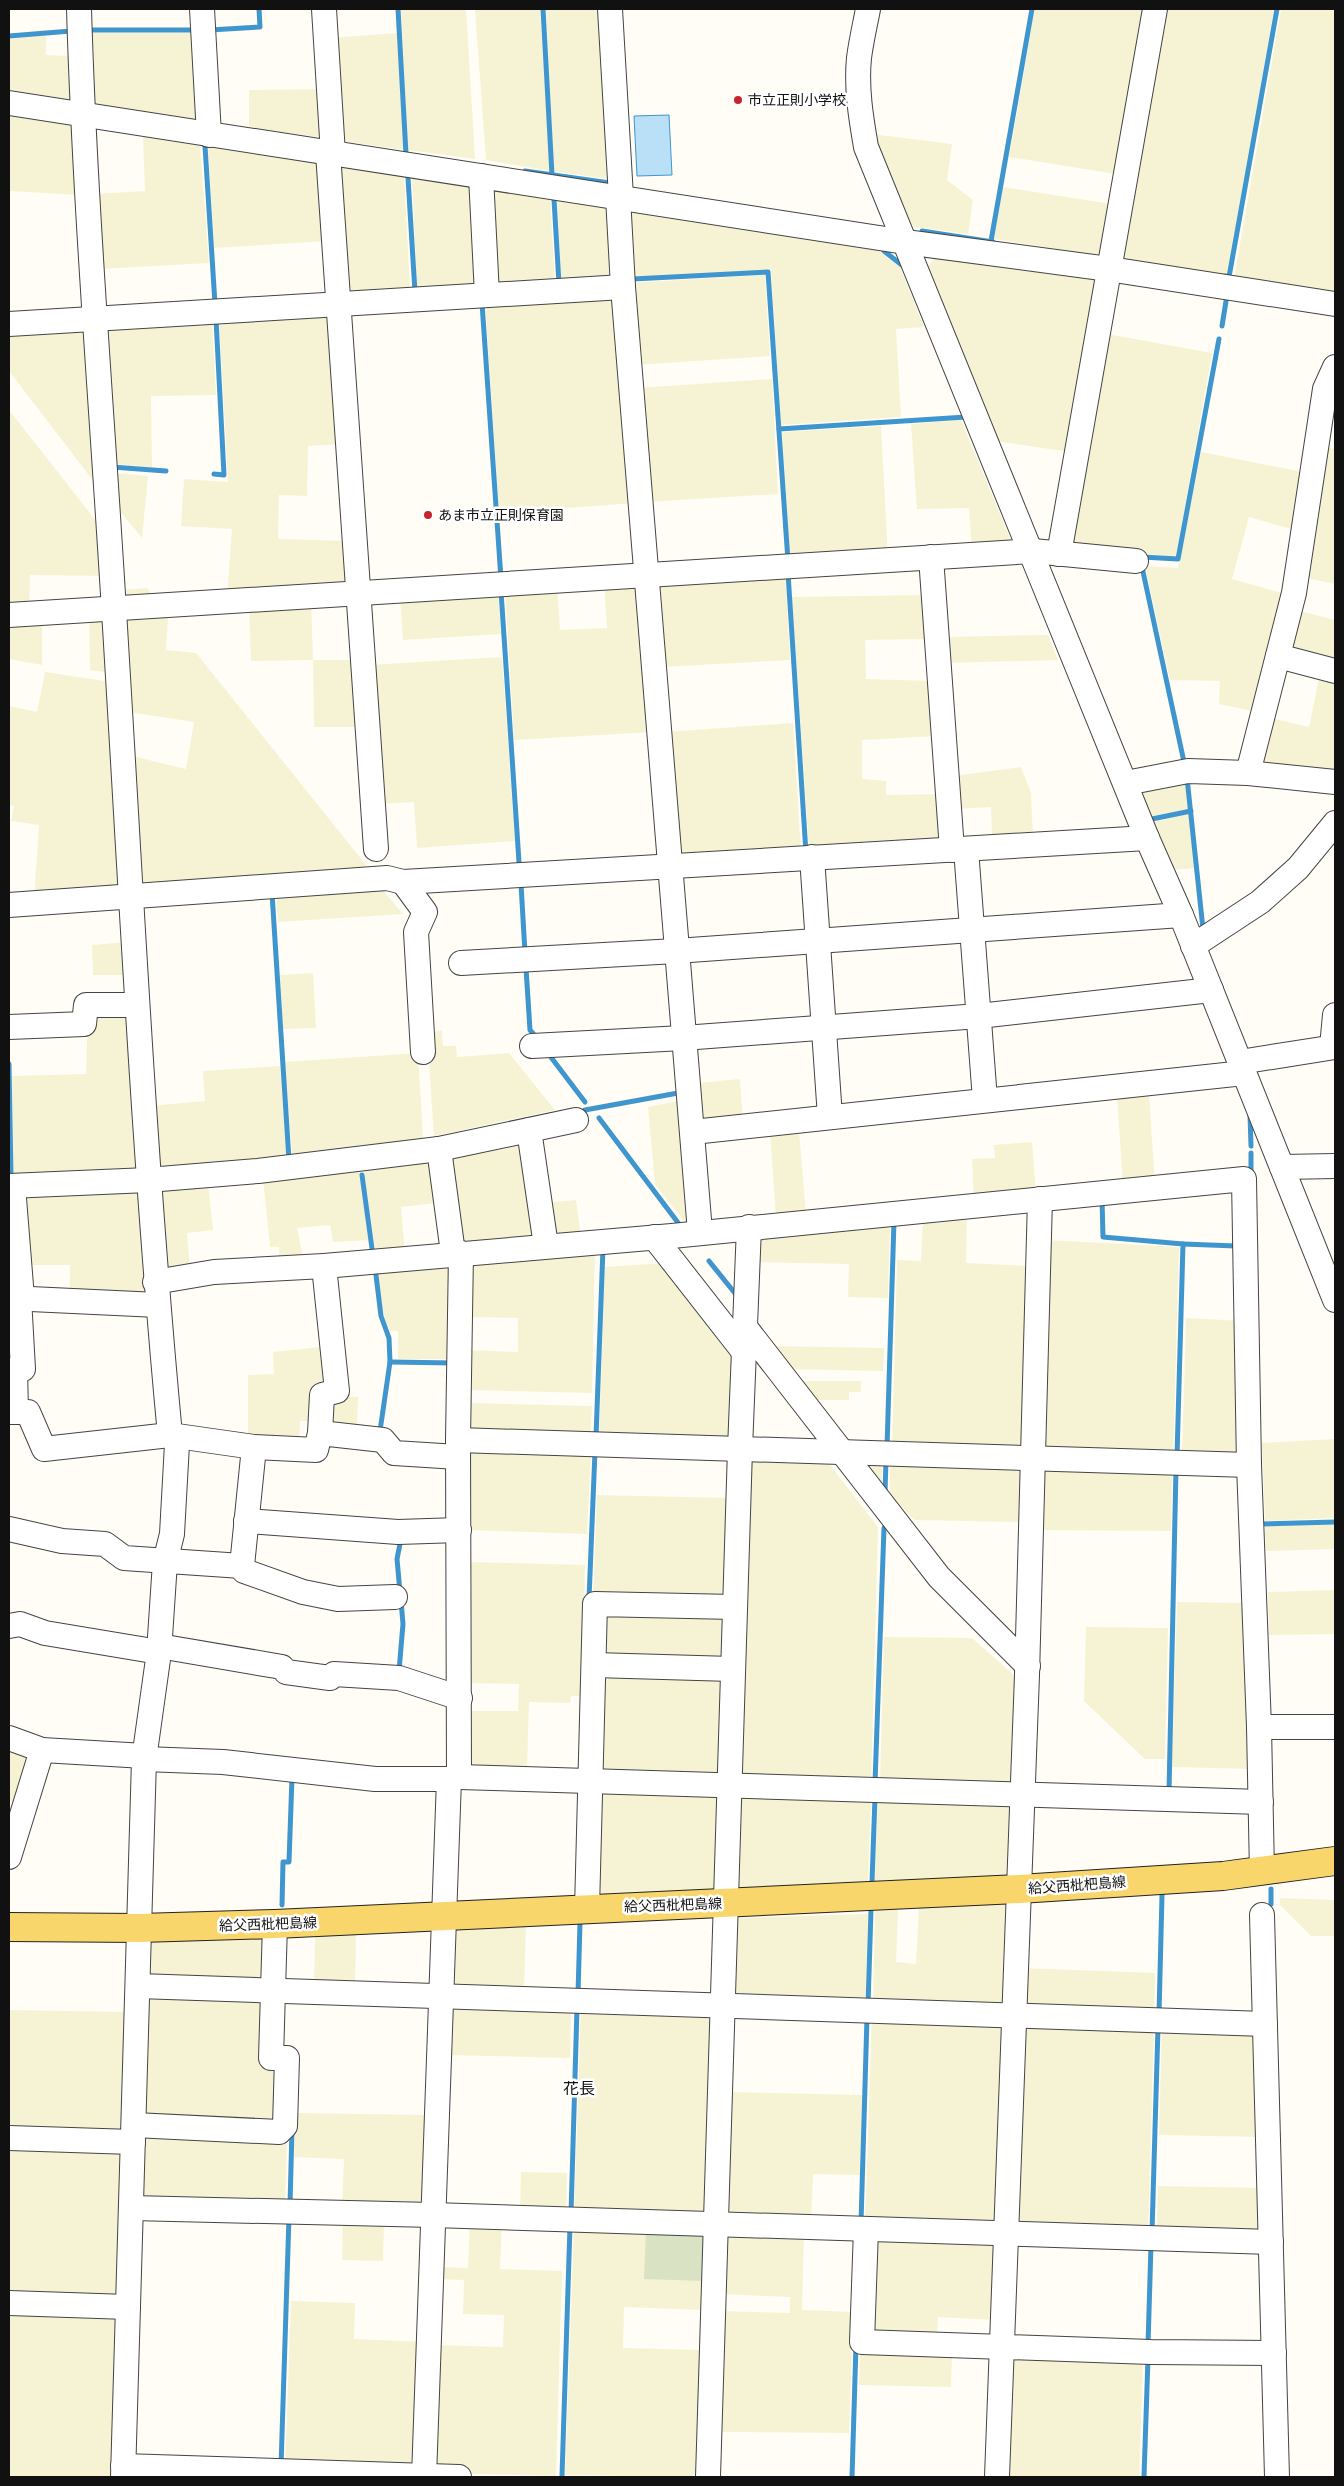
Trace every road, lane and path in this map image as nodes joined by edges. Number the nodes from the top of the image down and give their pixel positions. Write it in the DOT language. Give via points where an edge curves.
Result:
graph roads {
  1 [pos="79,9"];
  2 [pos="202,9"];
  3 [pos="324,9"];
  4 [pos="610,9"];
  5 [pos="868,9"];
  6 [pos="1155,9"];
  7 [pos="9,103"];
  8 [pos="82,116"];
  9 [pos="209,135"];
  10 [pos="331,153"];
  11 [pos="481,176"];
  12 [pos="620,197"];
  13 [pos="905,242"];
  14 [pos="1110,269"];
  15 [pos="623,287"];
  16 [pos="487,296"];
  17 [pos="340,304"];
  18 [pos="1335,304"];
  19 [pos="95,318"];
  20 [pos="9,324"];
  21 [pos="1335,367"];
  22 [pos="1330,390"];
  23 [pos="1032,552"];
  24 [pos="1059,554"];
  25 [pos="931,557"];
  26 [pos="1136,561"];
  27 [pos="647,575"];
  28 [pos="359,594"];
  29 [pos="114,608"];
  30 [pos="9,615"];
  31 [pos="1278,656"];
  32 [pos="1335,671"];
  33 [pos="1248,773"];
  34 [pos="1335,782"];
  35 [pos="1126,783"];
  36 [pos="1335,823"];
  37 [pos="1147,838"];
  38 [pos="376,849"];
  39 [pos="959,849"];
  40 [pos="812,858"];
  41 [pos="669,867"];
  42 [pos="403,882"];
  43 [pos="131,897"];
  44 [pos="9,905"];
  45 [pos="1181,915"];
  46 [pos="972,932"];
  47 [pos="818,942"];
  48 [pos="1193,946"];
  49 [pos="676,952"];
  50 [pos="461,963"];
  51 [pos="1211,990"];
  52 [pos="137,1005"];
  53 [pos="1335,1015"];
  54 [pos="978,1016"];
  55 [pos="9,1027"];
  56 [pos="824,1028"];
  57 [pos="683,1038"];
  58 [pos="532,1046"];
  59 [pos="1334,1047"];
  60 [pos="423,1052"];
  61 [pos="1242,1068"];
  62 [pos="985,1100"];
  63 [pos="830,1117"];
  64 [pos="576,1120"];
  65 [pos="529,1130"];
  66 [pos="694,1132"];
  67 [pos="439,1149"];
  68 [pos="1335,1166"];
  69 [pos="1282,1167"];
  70 [pos="148,1180"];
  71 [pos="11,1186"];
  72 [pos="1040,1199"];
  73 [pos="749,1227"];
  74 [pos="700,1232"];
  75 [pos="654,1237"];
  76 [pos="546,1246"];
  77 [pos="457,1253"];
  78 [pos="324,1266"];
  79 [pos="156,1293"];
  80 [pos="16,1298"];
  81 [pos="1335,1300"];
  82 [pos="745,1327"];
  83 [pos="744,1352"];
  84 [pos="13,1412"];
  85 [pos="320,1432"];
  86 [pos="170,1435"];
  87 [pos="254,1447"];
  88 [pos="458,1449"];
  89 [pos="740,1449"];
  90 [pos="842,1453"];
  91 [pos="1032,1459"];
  92 [pos="1249,1465"];
  93 [pos="246,1521"];
  94 [pos="9,1529"];
  95 [pos="459,1530"];
  96 [pos="165,1562"];
  97 [pos="242,1566"];
  98 [pos="396,1598"];
  99 [pos="734,1607"];
  100 [pos="9,1626"];
  101 [pos="159,1649"];
  102 [pos="594,1665"];
  103 [pos="1028,1666"];
  104 [pos="732,1669"];
  105 [pos="460,1698"];
  106 [pos="1259,1727"];
  107 [pos="1335,1727"];
  108 [pos="9,1738"];
  109 [pos="42,1750"];
  110 [pos="144,1757"];
  111 [pos="454,1778"];
  112 [pos="591,1780"];
  113 [pos="729,1784"];
  114 [pos="1023,1794"];
  115 [pos="1261,1802"];
  116 [pos="9,1857"];
  117 [pos="1335,1861"];
  118 [pos="1262,1872"];
  119 [pos="1019,1889"];
  120 [pos="725,1903"];
  121 [pos="587,1909"];
  122 [pos="444,1915"];
  123 [pos="1262,1915"];
  124 [pos="274,1924"];
  125 [pos="9,1927"];
  126 [pos="140,1928"];
  127 [pos="138,1986"];
  128 [pos="273,1990"];
  129 [pos="441,1996"];
  130 [pos="722,2006"];
  131 [pos="1015,2016"];
  132 [pos="1265,2024"];
  133 [pos="134,2133"];
  134 [pos="9,2138"];
  135 [pos="131,2208"];
  136 [pos="433,2215"];
  137 [pos="715,2224"];
  138 [pos="866,2229"];
  139 [pos="1007,2234"];
  140 [pos="1271,2242"];
  141 [pos="9,2303"];
  142 [pos="128,2307"];
  143 [pos="1002,2347"];
  144 [pos="1274,2353"];
  145 [pos="123,2472"];
  146 [pos="424,2477"];
  147 [pos="459,2477"];
  148 [pos="708,2477"];
  149 [pos="998,2477"];
  150 [pos="1277,2477"];
  1 -- 8 [label="street"];
  2 -- 9 [label="street"];
  3 -- 10 [label="street"];
  4 -- 12 [label="street"];
  5 -- 13 [label="street" via="859,58 860,112 866,146"];
  6 -- 14 [label="street"];
  7 -- 8 [label="street"];
  8 -- 9 [label="street"];
  8 -- 19 [label="street"];
  9 -- 10 [label="street"];
  10 -- 11 [label="street"];
  10 -- 17 [label="street"];
  11 -- 12 [label="street"];
  11 -- 16 [label="street"];
  12 -- 13 [label="street"];
  12 -- 15 [label="street"];
  13 -- 14 [label="street"];
  13 -- 23 [label="street"];
  14 -- 18 [label="street"];
  14 -- 24 [label="street"];
  15 -- 16 [label="street"];
  15 -- 27 [label="street"];
  16 -- 17 [label="street"];
  17 -- 19 [label="street"];
  17 -- 28 [label="street"];
  19 -- 20 [label="street"];
  19 -- 29 [label="street"];
  21 -- 22 [label="street"];
  22 -- 31 [label="street" via="1294,593"];
  23 -- 24 [label="street"];
  23 -- 25 [label="street"];
  23 -- 35 [label="street"];
  24 -- 26 [label="street"];
  25 -- 27 [label="street"];
  25 -- 39 [label="street"];
  27 -- 28 [label="street"];
  27 -- 41 [label="street"];
  28 -- 29 [label="street"];
  28 -- 38 [label="street"];
  29 -- 30 [label="street"];
  29 -- 43 [label="street"];
  31 -- 32 [label="street"];
  31 -- 33 [label="street"];
  33 -- 34 [label="street"];
  33 -- 35 [label="street" via="1188,771"];
  35 -- 37 [label="street"];
  36 -- 48 [label="street" via="1298,868 1260,902"];
  37 -- 39 [label="street"];
  37 -- 45 [label="street"];
  39 -- 40 [label="street"];
  39 -- 46 [label="street"];
  40 -- 41 [label="street"];
  40 -- 47 [label="street"];
  41 -- 42 [label="street"];
  41 -- 49 [label="street"];
  42 -- 43 [label="street" via="387,878"];
  42 -- 60 [label="street" via="425,912 416,932"];
  43 -- 44 [label="street"];
  43 -- 52 [label="street"];
  45 -- 46 [label="street"];
  45 -- 48 [label="street"];
  46 -- 47 [label="street"];
  46 -- 54 [label="street"];
  47 -- 49 [label="street"];
  47 -- 56 [label="street"];
  48 -- 51 [label="street"];
  49 -- 50 [label="street"];
  49 -- 57 [label="street"];
  51 -- 54 [label="street"];
  51 -- 61 [label="street"];
  52 -- 55 [label="street" via="86,1005 84,1024"];
  52 -- 70 [label="street"];
  53 -- 59 [label="street"];
  54 -- 56 [label="street"];
  54 -- 62 [label="street"];
  56 -- 57 [label="street"];
  56 -- 63 [label="street"];
  57 -- 58 [label="street"];
  57 -- 66 [label="street"];
  59 -- 61 [label="street"];
  61 -- 62 [label="street"];
  61 -- 69 [label="street"];
  62 -- 63 [label="street"];
  63 -- 66 [label="street"];
  64 -- 65 [label="street"];
  65 -- 67 [label="street"];
  65 -- 76 [label="street"];
  66 -- 74 [label="street"];
  67 -- 70 [label="street" via="258,1171"];
  67 -- 77 [label="street"];
  68 -- 69 [label="street"];
  69 -- 81 [label="street"];
  70 -- 71 [label="street"];
  70 -- 79 [label="street"];
  71 -- 80 [label="street"];
  72 -- 73 [label="street"];
  72 -- 91 [label="street"];
  72 -- 92 [label="street" via="1244,1179"];
  73 -- 74 [label="street"];
  73 -- 82 [label="street"];
  74 -- 75 [label="street"];
  75 -- 76 [label="street"];
  75 -- 83 [label="street"];
  76 -- 77 [label="street"];
  77 -- 78 [label="street"];
  77 -- 88 [label="street"];
  78 -- 79 [label="street" via="214,1272"];
  78 -- 85 [label="street" via="336,1391 322,1395"];
  79 -- 80 [label="street"];
  79 -- 86 [label="street"];
  80 -- 84 [label="street" via="23,1369 15,1369"];
  82 -- 83 [label="street"];
  82 -- 90 [label="street"];
  83 -- 89 [label="street"];
  84 -- 86 [label="street" via="28,1412 44,1449"];
  85 -- 87 [label="street" via="316,1450"];
  85 -- 88 [label="street" via="383,1440 394,1453"];
  86 -- 87 [label="street"];
  86 -- 96 [label="street" via="177,1444 172,1534"];
  87 -- 93 [label="street"];
  88 -- 89 [label="street"];
  88 -- 95 [label="street"];
  89 -- 90 [label="street"];
  89 -- 99 [label="street"];
  90 -- 91 [label="street"];
  90 -- 103 [label="street" via="939,1577"];
  91 -- 92 [label="street"];
  91 -- 103 [label="street"];
  92 -- 106 [label="street"];
  93 -- 95 [label="street" via="398,1532"];
  93 -- 97 [label="street"];
  94 -- 96 [label="street" via="62,1541 105,1544 124,1558"];
  95 -- 105 [label="street"];
  96 -- 97 [label="street"];
  96 -- 101 [label="street"];
  97 -- 98 [label="street" via="244,1571 303,1592 338,1599"];
  99 -- 102 [label="street" via="595,1604"];
  99 -- 104 [label="street"];
  100 -- 101 [label="street" via="20,1624 46,1633"];
  101 -- 105 [label="street" via="282,1667 286,1672 330,1678 334,1674 399,1678"];
  101 -- 110 [label="street"];
  102 -- 104 [label="street"];
  102 -- 112 [label="street"];
  103 -- 114 [label="street"];
  104 -- 113 [label="street"];
  105 -- 111 [label="street"];
  106 -- 107 [label="street"];
  106 -- 115 [label="street"];
  108 -- 109 [label="street"];
  109 -- 110 [label="street"];
  109 -- 116 [label="street"];
  110 -- 111 [label="street" via="224,1762 375,1779"];
  110 -- 126 [label="street"];
  111 -- 112 [label="street"];
  111 -- 122 [label="street"];
  112 -- 113 [label="street"];
  112 -- 121 [label="street"];
  113 -- 114 [label="street"];
  113 -- 120 [label="street"];
  114 -- 115 [label="street"];
  114 -- 119 [label="street"];
  115 -- 118 [label="street"];
  117 -- 118 [label="main road, 給父西枇杷島線"];
  118 -- 119 [label="main road, 給父西枇杷島線"];
  119 -- 120 [label="main road, 給父西枇杷島線"];
  119 -- 131 [label="street"];
  120 -- 121 [label="main road, 給父西枇杷島線"];
  120 -- 130 [label="street"];
  121 -- 122 [label="main road, 給父西枇杷島線"];
  122 -- 124 [label="main road, 給父西枇杷島線"];
  122 -- 129 [label="street"];
  123 -- 132 [label="street"];
  124 -- 126 [label="main road, 給父西枇杷島線"];
  124 -- 128 [label="street"];
  125 -- 126 [label="main road, 給父西枇杷島線"];
  126 -- 127 [label="street"];
  127 -- 128 [label="street"];
  127 -- 133 [label="street"];
  128 -- 129 [label="street"];
  128 -- 133 [label="street" via="271,2058 287,2058 285,2126 280,2132"];
  129 -- 130 [label="street"];
  129 -- 136 [label="street"];
  130 -- 131 [label="street"];
  130 -- 137 [label="street"];
  131 -- 132 [label="street"];
  131 -- 139 [label="street"];
  132 -- 140 [label="street"];
  133 -- 134 [label="street"];
  133 -- 135 [label="street"];
  135 -- 136 [label="street"];
  135 -- 142 [label="street"];
  136 -- 137 [label="street"];
  136 -- 146 [label="street"];
  137 -- 138 [label="street"];
  137 -- 148 [label="street"];
  138 -- 139 [label="street"];
  138 -- 143 [label="street" via="862,2342"];
  139 -- 140 [label="street"];
  139 -- 143 [label="street"];
  140 -- 144 [label="street"];
  141 -- 142 [label="street"];
  142 -- 145 [label="street"];
  143 -- 144 [label="street"];
  143 -- 149 [label="street"];
  144 -- 150 [label="street"];
  145 -- 146 [label="street"];
  146 -- 147 [label="street"];
}
